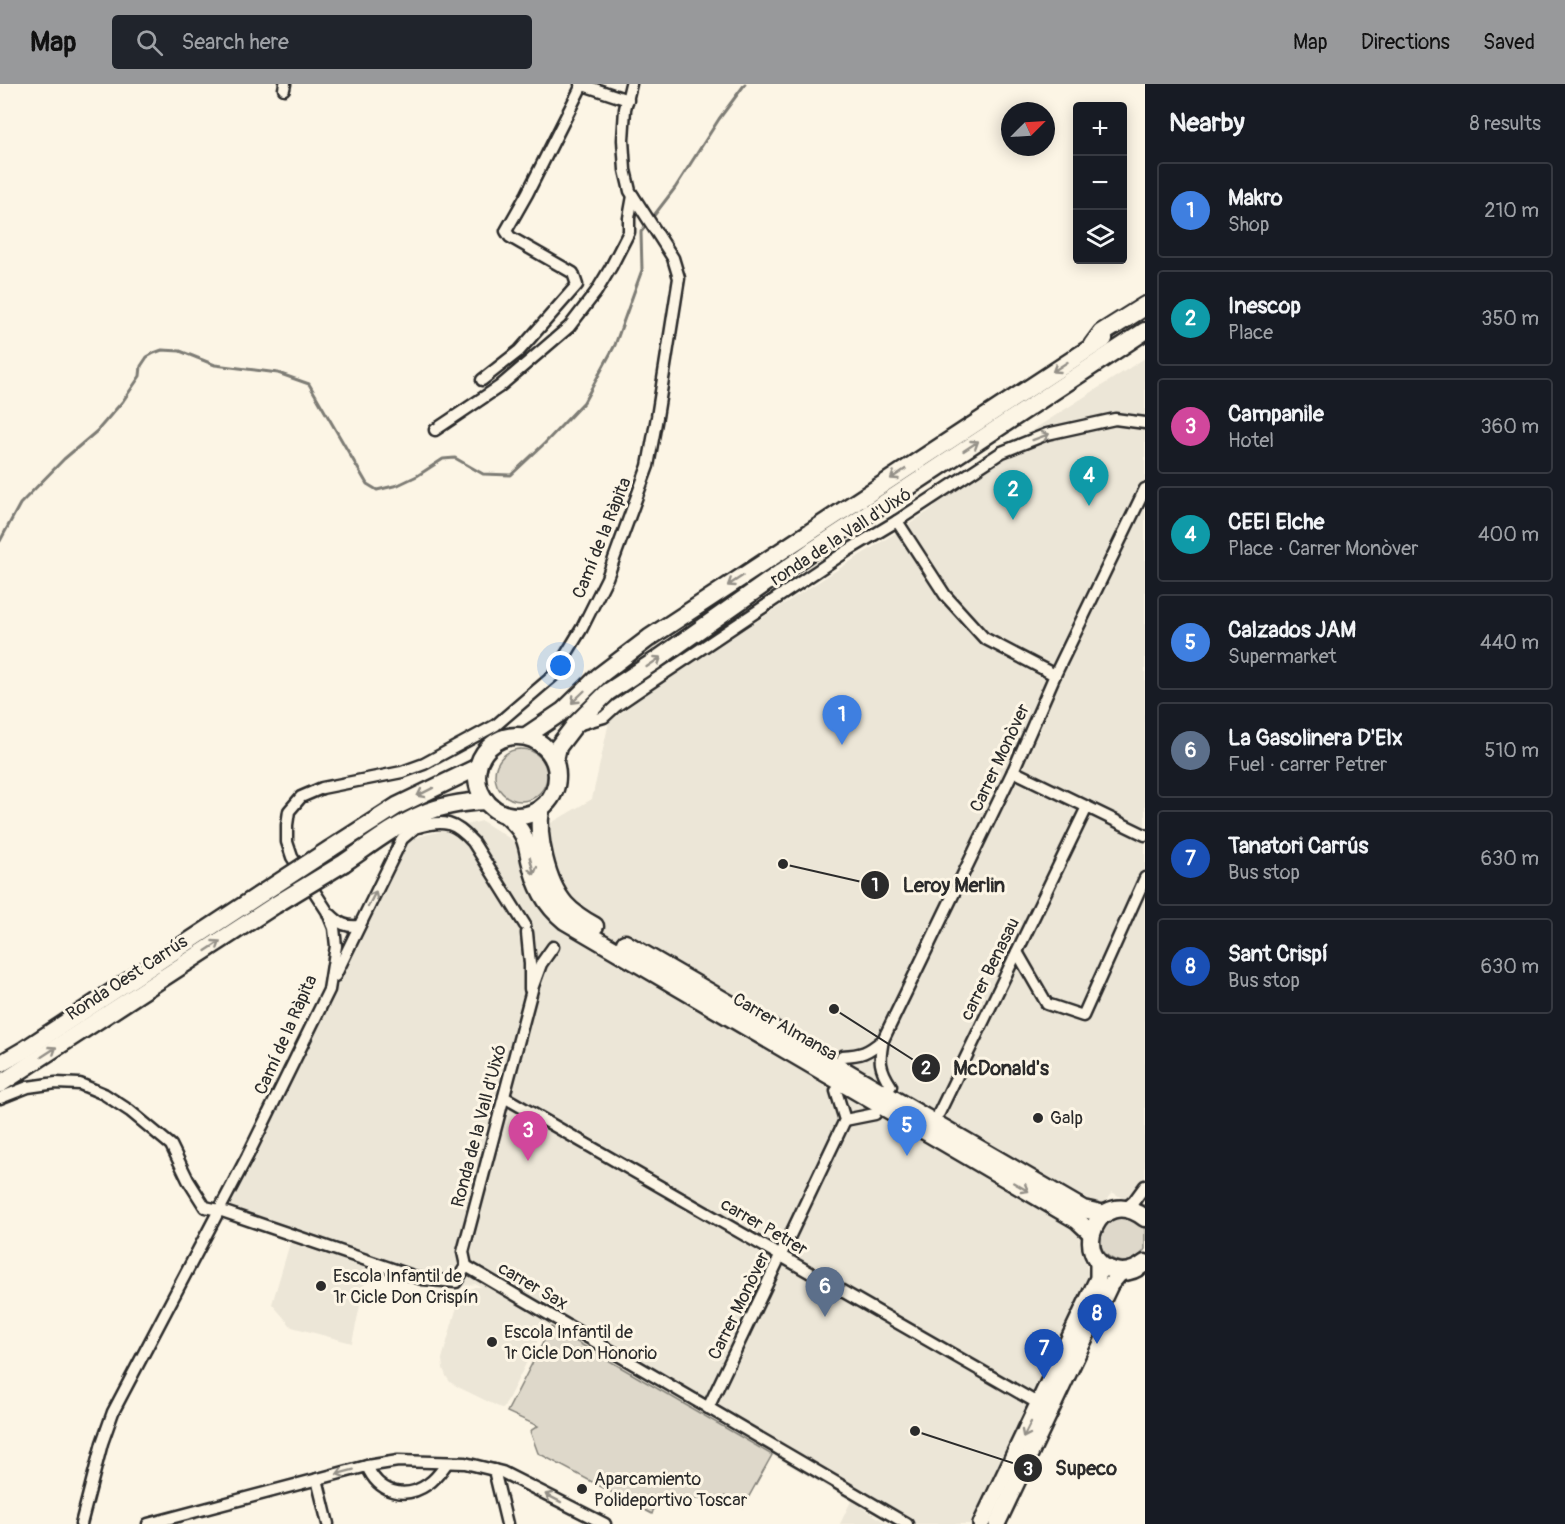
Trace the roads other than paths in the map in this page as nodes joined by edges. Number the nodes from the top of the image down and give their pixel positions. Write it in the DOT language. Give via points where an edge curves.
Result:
graph roads {
  1 [pos="631,84"];
  2 [pos="581,85"];
  3 [pos="628,100"];
  4 [pos="633,196"];
  5 [pos="1145,306"];
  6 [pos="1145,313"];
  7 [pos="1145,332"];
  8 [pos="1094,345"];
  9 [pos="482,380"];
  10 [pos="1145,423"];
  11 [pos="435,430"];
  12 [pos="1145,489"];
  13 [pos="897,521"];
  14 [pos="1055,675"];
  15 [pos="574,726"];
  16 [pos="526,736"];
  17 [pos="555,760"];
  18 [pos="478,767"];
  19 [pos="1013,771"];
  20 [pos="486,801"];
  21 [pos="454,805"];
  22 [pos="1087,807"];
  23 [pos="541,809"];
  24 [pos="506,815"];
  25 [pos="419,825"];
  26 [pos="1145,835"];
  27 [pos="1145,878"];
  28 [pos="591,910"];
  29 [pos="327,911"];
  30 [pos="574,912"];
  31 [pos="359,926"];
  32 [pos="553,947"];
  33 [pos="1017,952"];
  34 [pos="329,990"];
  35 [pos="531,995"];
  36 [pos="882,1040"];
  37 [pos="842,1056"];
  38 [pos="0,1064"];
  39 [pos="0,1084"];
  40 [pos="891,1086"];
  41 [pos="836,1091"];
  42 [pos="504,1097"];
  43 [pos="0,1098"];
  44 [pos="939,1113"];
  45 [pos="875,1114"];
  46 [pos="845,1120"];
  47 [pos="1145,1186"];
  48 [pos="1126,1208"];
  49 [pos="219,1210"];
  50 [pos="1105,1214"];
  51 [pos="1145,1218"];
  52 [pos="1091,1233"];
  53 [pos="782,1256"];
  54 [pos="1098,1261"];
  55 [pos="1144,1264"];
  56 [pos="466,1266"];
  57 [pos="1121,1272"];
  58 [pos="1039,1404"];
  59 [pos="708,1408"];
  60 [pos="447,1463"];
  61 [pos="367,1466"];
  62 [pos="494,1470"];
  63 [pos="316,1479"];
  64 [pos="185,1519"];
  65 [pos="81,1524"];
  66 [pos="148,1524"];
  67 [pos="328,1524"];
  68 [pos="507,1524"];
  69 [pos="605,1524"];
  70 [pos="906,1524"];
  71 [pos="981,1524"];
  72 [pos="997,1524"];
  1 -- 3 [label="street, Camí de la Ràpita"];
  2 -- 3 [label="street"];
  2 -- 9 [label="street" via="506,231 573,273 576,285 519,351"];
  3 -- 4 [label="street, Camí de la Ràpita" via="623,140"];
  4 -- 11 [label="street" via="629,232 596,292 569,327 499,387"];
  4 -- 29 [label="street, Camí de la Ràpita" via="672,258 679,278 648,466 607,578 553,676 496,725 424,764 322,788 301,797 290,811 287,842 292,857"];
  5 -- 8 [label="highway" via="1102,333"];
  6 -- 8 [label="main road"];
  15 -- 7 [label="main road, one-way" via="608,692 785,569"];
  8 -- 16 [label="main road, one-way" via="649,638 599,676 563,711"];
  13 -- 10 [label="street, ronda de la Vall d'Uixó, one-way" via="1002,452 1047,434 1115,419"];
  12 -- 14 [label="street, Carrer Monòver"];
  13 -- 14 [label="street" via="945,595 984,638"];
  13 -- 15 [label="street, ronda de la Vall d'Uixó" via="638,690 604,717"];
  14 -- 19 [label="street, Carrer Monòver"];
  15 -- 17 [label="main road" via="558,747"];
  16 -- 17 [label="main road" via="548,749"];
  16 -- 18 [label="main road" via="501,738 490,745"];
  17 -- 23 [label="main road" via="558,782 549,802"];
  18 -- 20 [label="main road" via="479,791"];
  18 -- 38 [label="main road, Ronda Oest Carrús, one-way, bridge" via="397,806"];
  19 -- 22 [label="street"];
  19 -- 36 [label="street, Carrer Monòver"];
  20 -- 21 [label="main road"];
  20 -- 24 [label="main road"];
  21 -- 25 [label="main road"];
  39 -- 21 [label="main road, Ronda Oest Carrús, one-way, bridge" via="392,831 422,814"];
  22 -- 26 [label="street"];
  22 -- 33 [label="street, carrer Benasau"];
  23 -- 24 [label="main road" via="524,816"];
  23 -- 30 [label="main road, Carrer Almansa" via="541,845 549,873 560,897"];
  24 -- 52 [label="main road, Carrer Almansa, one-way" via="524,834 533,873 547,903 566,921 1077,1220"];
  31 -- 25 [label="street, one-way" via="402,839"];
  25 -- 35 [label="street, Ronda de la Vall d'Uixó" via="449,824 473,842 526,929"];
  27 -- 33 [label="street" via="1083,1016 1047,1004"];
  28 -- 30 [label="main road"];
  29 -- 31 [label="street" via="347,927"];
  29 -- 34 [label="street, Camí de la Ràpita" via="336,946"];
  30 -- 50 [label="main road, Carrer Almansa" via="1083,1209"];
  31 -- 34 [label="street"];
  32 -- 35 [label="street, Ronda de la Vall d'Uixó" via="541,964"];
  33 -- 44 [label="street, carrer Benasau"];
  34 -- 49 [label="street, Camí de la Ràpita"];
  35 -- 42 [label="street, Ronda de la Vall d'Uixó"];
  36 -- 37 [label="street" via="869,1052"];
  36 -- 40 [label="street, Carrer Monòver" via="880,1065"];
  41 -- 46 [label="street"];
  42 -- 53 [label="street, carrer Petrer"];
  42 -- 56 [label="street, Ronda de la Vall d'Uixó" via="463,1252"];
  43 -- 49 [label="street" via="28,1087 56,1083 80,1084 104,1094 171,1146 206,1207"];
  45 -- 46 [label="street"];
  46 -- 53 [label="street, Carrer Monòver"];
  47 -- 48 [label="street"];
  48 -- 50 [label="main road"];
  48 -- 51 [label="main road"];
  49 -- 56 [label="street" via="422,1279 456,1282"];
  49 -- 65 [label="street, Camí de la Ràpita" via="113,1412"];
  50 -- 52 [label="main road"];
  52 -- 54 [label="main road" via="1091,1246"];
  53 -- 58 [label="street, carrer Petrer"];
  53 -- 59 [label="street, Carrer Monòver"];
  54 -- 57 [label="main road"];
  54 -- 58 [label="main road" via="1098,1278"];
  55 -- 57 [label="main road"];
  56 -- 59 [label="street, carrer Sax"];
  57 -- 72 [label="main road" via="1110,1285"];
  58 -- 71 [label="main road, one-way"];
  59 -- 70 [label="street, carrer Sax"];
  60 -- 61 [label="street" via="398,1461"];
  60 -- 61 [label="street" via="430,1483 409,1492 388,1490"];
  60 -- 62 [label="street"];
  61 -- 63 [label="street, one-way"];
  62 -- 68 [label="street"];
  69 -- 62 [label="street, one-way"];
  63 -- 64 [label="street"];
  63 -- 67 [label="street"];
  64 -- 66 [label="street"];
}
